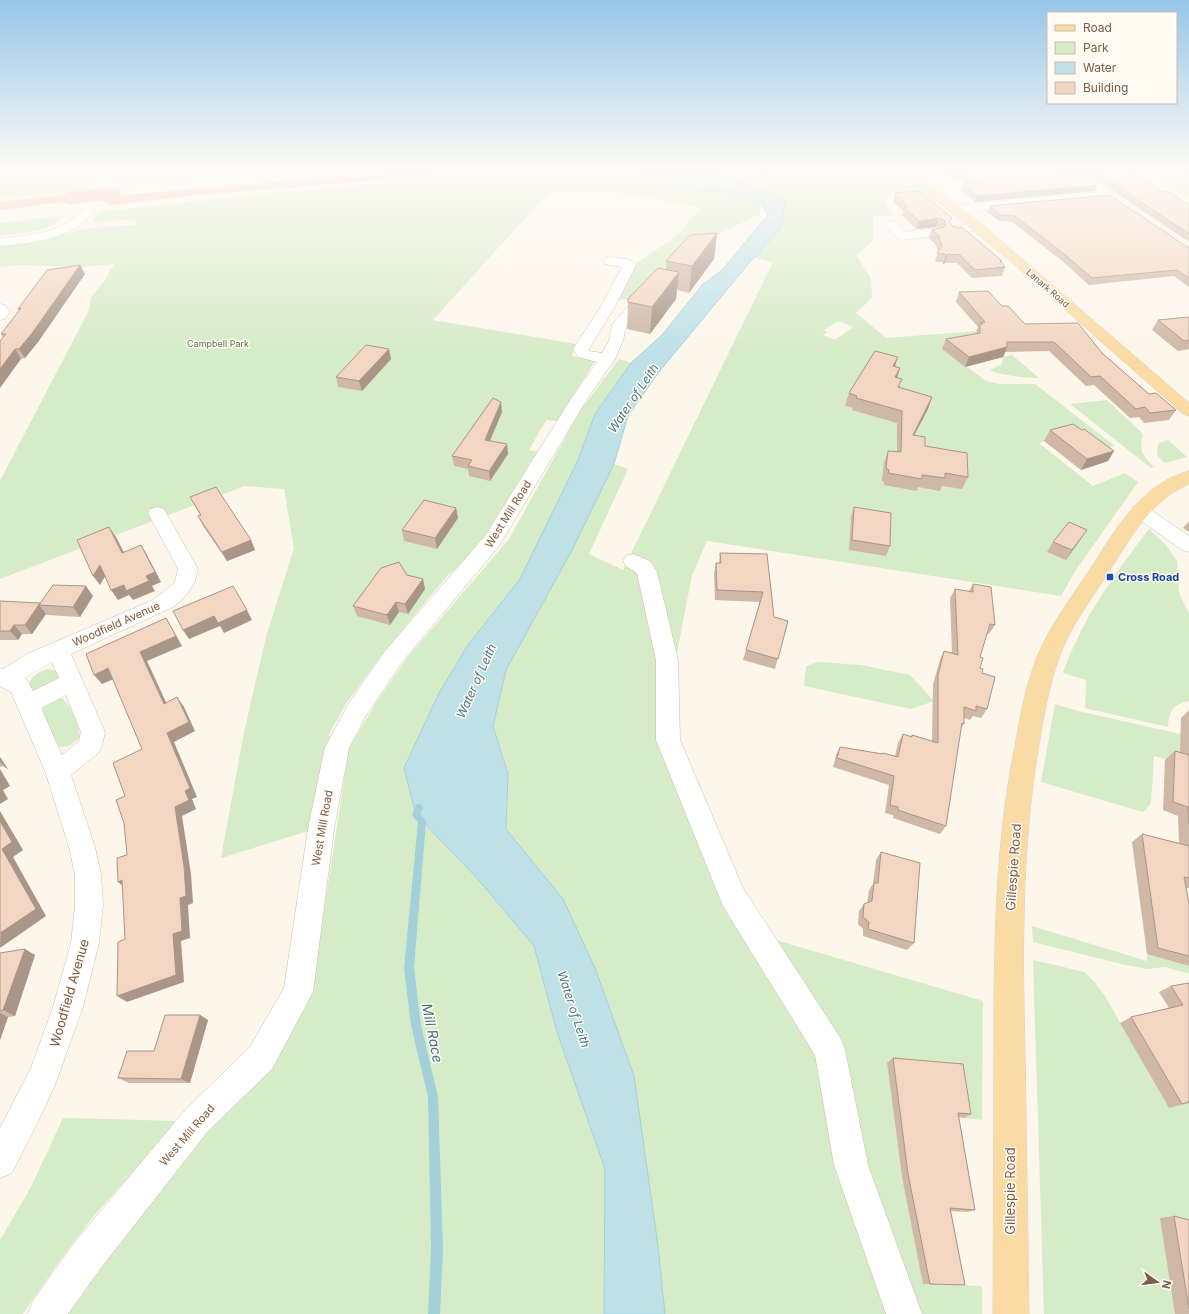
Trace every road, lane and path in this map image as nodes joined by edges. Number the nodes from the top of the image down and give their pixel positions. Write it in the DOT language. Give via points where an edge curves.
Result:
graph roads {
  1 [pos="56,231"];
  2 [pos="898,231"];
  3 [pos="983,231"];
  4 [pos="936,232"];
  5 [pos="0,242"];
  6 [pos="610,261"];
  7 [pos="658,282"];
  8 [pos="612,350"];
  9 [pos="1189,411"];
  10 [pos="1189,477"];
  11 [pos="1140,511"];
  12 [pos="157,513"];
  13 [pos="1189,545"];
  14 [pos="633,561"];
  15 [pos="58,650"];
  16 [pos="4,678"];
  17 [pos="71,682"];
  18 [pos="28,704"];
  19 [pos="57,771"];
  20 [pos="0,1161"];
  21 [pos="46,1314"];
  22 [pos="904,1314"];
  23 [pos="1011,1314"];
  1 -- 5 [label="street"];
  2 -- 4 [label="street" via="902,236"];
  3 -- 9 [label="main road, Lanark Road"];
  6 -- 8 [label="street" via="629,266 581,349 583,354"];
  7 -- 8 [label="street, West Mill Road" via="619,325"];
  8 -- 21 [label="street, West Mill Road" via="579,399 492,542 394,656 357,710 338,747 321,829 298,992 261,1058 197,1120 87,1256"];
  10 -- 11 [label="main road, Gillespie Road" via="1169,485"];
  11 -- 13 [label="street"];
  11 -- 23 [label="main road, Gillespie Road" via="1123,533 1049,655 1040,682 1024,756 1013,840 1009,921"];
  12 -- 15 [label="street, Woodfield Avenue" via="188,569 187,578 181,588 172,598 160,605"];
  14 -- 22 [label="street" via="643,566 647,572 667,660 668,740 733,897 830,1050 851,1164"];
  15 -- 16 [label="street, Woodfield Avenue"];
  15 -- 17 [label="street"];
  16 -- 18 [label="street, Woodfield Avenue" via="19,686"];
  17 -- 18 [label="street"];
  17 -- 19 [label="street" via="93,732 90,746"];
  18 -- 19 [label="street, Woodfield Avenue"];
  19 -- 20 [label="street, Woodfield Avenue" via="82,847 88,875 89,905 85,943 68,1007 44,1074"];
}
